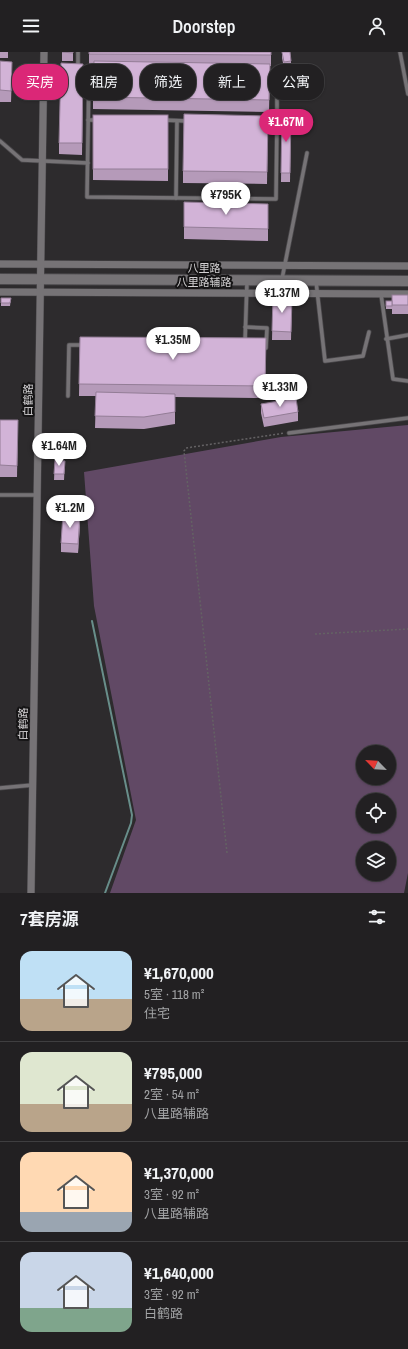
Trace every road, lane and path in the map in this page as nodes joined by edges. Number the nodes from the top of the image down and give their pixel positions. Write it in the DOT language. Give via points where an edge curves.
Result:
graph roads {
  1 [pos="44,52"];
  2 [pos="78,52"];
  3 [pos="400,52"];
  4 [pos="44,64"];
  5 [pos="78,64"];
  6 [pos="262,72"];
  7 [pos="408,94"];
  8 [pos="43,100"];
  9 [pos="88,100"];
  10 [pos="88,120"];
  11 [pos="103,120"];
  12 [pos="155,120"];
  13 [pos="177,120"];
  14 [pos="192,121"];
  15 [pos="261,121"];
  16 [pos="277,121"];
  17 [pos="0,141"];
  18 [pos="307,153"];
  19 [pos="42,162"];
  20 [pos="88,163"];
  21 [pos="176,198"];
  22 [pos="0,264"];
  23 [pos="41,264"];
  24 [pos="285,265"];
  25 [pos="408,266"];
  26 [pos="0,279"];
  27 [pos="41,279"];
  28 [pos="247,280"];
  29 [pos="282,280"];
  30 [pos="316,280"];
  31 [pos="408,280"];
  32 [pos="0,292"];
  33 [pos="40,292"];
  34 [pos="246,293"];
  35 [pos="318,293"];
  36 [pos="381,294"];
  37 [pos="408,294"];
  38 [pos="245,327"];
  39 [pos="369,332"];
  40 [pos="408,335"];
  41 [pos="386,339"];
  42 [pos="93,345"];
  43 [pos="245,347"];
  44 [pos="259,348"];
  45 [pos="408,381"];
  46 [pos="68,396"];
  47 [pos="408,418"];
  48 [pos="289,434"];
  49 [pos="37,495"];
  50 [pos="0,496"];
  51 [pos="408,629"];
  52 [pos="314,634"];
  53 [pos="33,785"];
  54 [pos="0,788"];
  55 [pos="227,853"];
  56 [pos="31,893"];
  1 -- 4 [label="street, 白鹤路"];
  2 -- 5 [label="lane"];
  3 -- 7 [label="lane"];
  6 -- 16 [label="lane" via="277,72"];
  8 -- 19 [label="street, 白鹤路"];
  9 -- 10 [label="lane"];
  10 -- 11 [label="lane"];
  10 -- 20 [label="lane"];
  12 -- 13 [label="lane"];
  13 -- 14 [label="lane"];
  13 -- 21 [label="lane"];
  15 -- 16 [label="lane"];
  16 -- 21 [label="lane" via="276,199"];
  17 -- 19 [label="lane" via="22,160"];
  18 -- 24 [label="lane"];
  19 -- 20 [label="lane"];
  19 -- 23 [label="street, 白鹤路"];
  20 -- 21 [label="lane" via="87,197"];
  22 -- 23 [label="street, 八里路辅路"];
  23 -- 24 [label="street, 八里路辅路"];
  23 -- 27 [label="street, 白鹤路"];
  24 -- 25 [label="street, 八里路辅路"];
  24 -- 29 [label="lane"];
  26 -- 27 [label="main road, 八里路"];
  27 -- 28 [label="main road, 八里路"];
  27 -- 33 [label="street, 白鹤路"];
  28 -- 29 [label="main road, 八里路"];
  28 -- 34 [label="lane"];
  29 -- 30 [label="main road, 八里路"];
  30 -- 31 [label="main road, 八里路"];
  30 -- 35 [label="lane"];
  32 -- 33 [label="street, 八里路辅路"];
  33 -- 34 [label="street, 八里路辅路"];
  33 -- 49 [label="street, 白鹤路"];
  34 -- 35 [label="street, 八里路辅路"];
  34 -- 38 [label="lane"];
  35 -- 36 [label="street, 八里路辅路"];
  35 -- 39 [label="lane" via="325,361 363,356"];
  36 -- 37 [label="street, 八里路辅路"];
  36 -- 41 [label="lane"];
  38 -- 43 [label="lane"];
  38 -- 44 [label="lane" via="267,328 266,348"];
  40 -- 41 [label="lane"];
  41 -- 45 [label="lane" via="392,379"];
  42 -- 46 [label="lane" via="69,345"];
  47 -- 48 [label="lane"];
  48 -- 55 [label="path" via="283,432 186,448 184,451"];
  49 -- 50 [label="lane"];
  49 -- 53 [label="street, 白鹤路"];
  51 -- 52 [label="path"];
  53 -- 54 [label="lane"];
  53 -- 56 [label="street, 白鹤路"];
}
